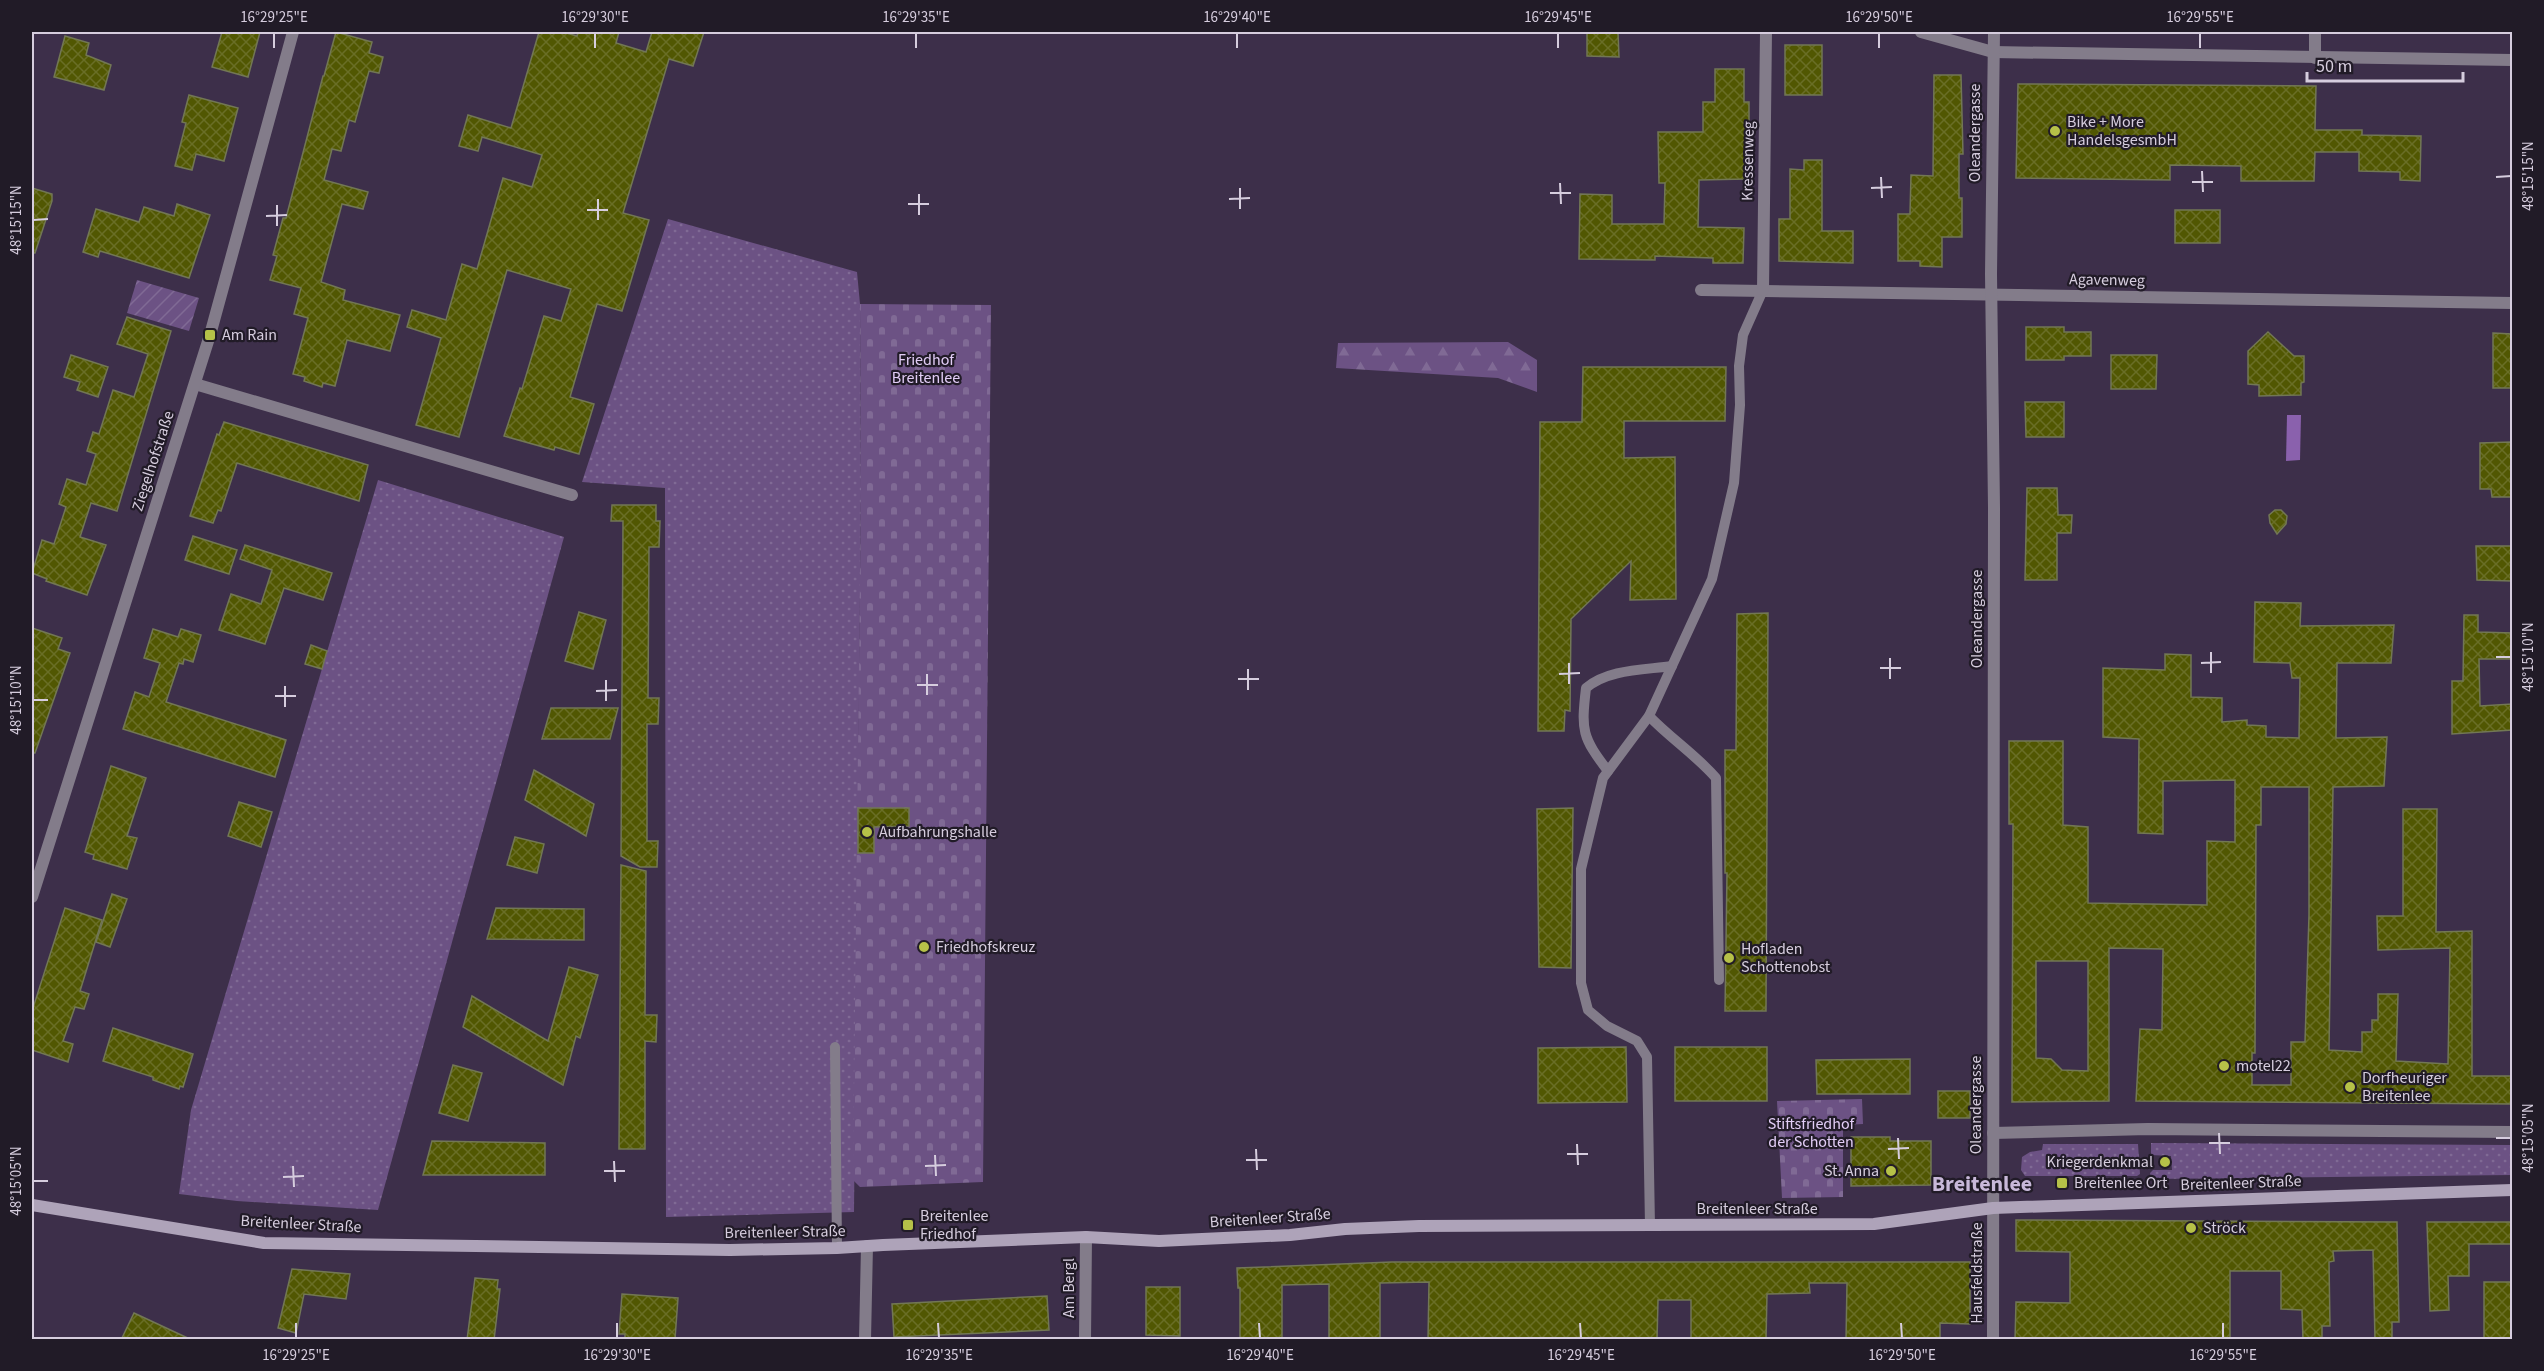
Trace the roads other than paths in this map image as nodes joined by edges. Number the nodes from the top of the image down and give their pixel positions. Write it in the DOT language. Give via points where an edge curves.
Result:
graph roads {
  1 [pos="293,32"];
  2 [pos="1766,32"];
  3 [pos="1921,32"];
  4 [pos="1994,32"];
  5 [pos="2315,32"];
  6 [pos="1992,52"];
  7 [pos="2315,58"];
  8 [pos="2512,60"];
  9 [pos="1763,290"];
  10 [pos="1701,291"];
  11 [pos="1991,294"];
  12 [pos="2512,303"];
  13 [pos="195,384"];
  14 [pos="572,495"];
  15 [pos="1672,666"];
  16 [pos="1649,716"];
  17 [pos="1608,771"];
  18 [pos="32,897"];
  19 [pos="1719,980"];
  20 [pos="835,1047"];
  21 [pos="2512,1132"];
  22 [pos="1993,1133"];
  23 [pos="2512,1190"];
  24 [pos="32,1205"];
  25 [pos="1993,1208"];
  26 [pos="1650,1226"];
  27 [pos="1086,1237"];
  28 [pos="867,1246"];
  29 [pos="837,1248"];
  30 [pos="865,1340"];
  31 [pos="1085,1340"];
  32 [pos="1993,1340"];
  1 -- 13 [label="street, Ziegelhofstraße"];
  2 -- 9 [label="street, Kressenweg"];
  3 -- 6 [label="street"];
  4 -- 6 [label="street, Oleandergasse"];
  5 -- 7 [label="street"];
  6 -- 7 [label="street"];
  6 -- 11 [label="street, Oleandergasse"];
  7 -- 8 [label="street"];
  9 -- 10 [label="street, Agavenweg"];
  9 -- 11 [label="street, Agavenweg"];
  9 -- 15 [label="lane" via="1743,335 1734,483 1712,579"];
  11 -- 12 [label="street, Agavenweg"];
  11 -- 22 [label="street, Oleandergasse"];
  13 -- 14 [label="street"];
  13 -- 18 [label="street, Ziegelhofstraße"];
  15 -- 16 [label="lane"];
  15 -- 17 [label="lane" via="1610,675 1586,688 1582,718 1588,745"];
  16 -- 17 [label="lane"];
  16 -- 19 [label="lane" via="1716,778"];
  17 -- 26 [label="lane" via="1595,806 1581,869 1581,983 1588,1010 1607,1026 1637,1041 1647,1057"];
  20 -- 29 [label="lane"];
  21 -- 22 [label="street" via="2148,1129"];
  22 -- 25 [label="street, Oleandergasse"];
  23 -- 25 [label="main road, Breitenleer Straße"];
  24 -- 29 [label="main road, Breitenleer Straße" via="264,1243"];
  25 -- 26 [label="main road, Breitenleer Straße" via="1874,1224"];
  25 -- 32 [label="street, Hausfeldstraße"];
  26 -- 27 [label="main road, Breitenleer Straße" via="1377,1227 1159,1241"];
  27 -- 28 [label="main road, Breitenleer Straße"];
  27 -- 31 [label="street, Am Bergl"];
  28 -- 29 [label="main road, Breitenleer Straße"];
  28 -- 30 [label="street"];
}
